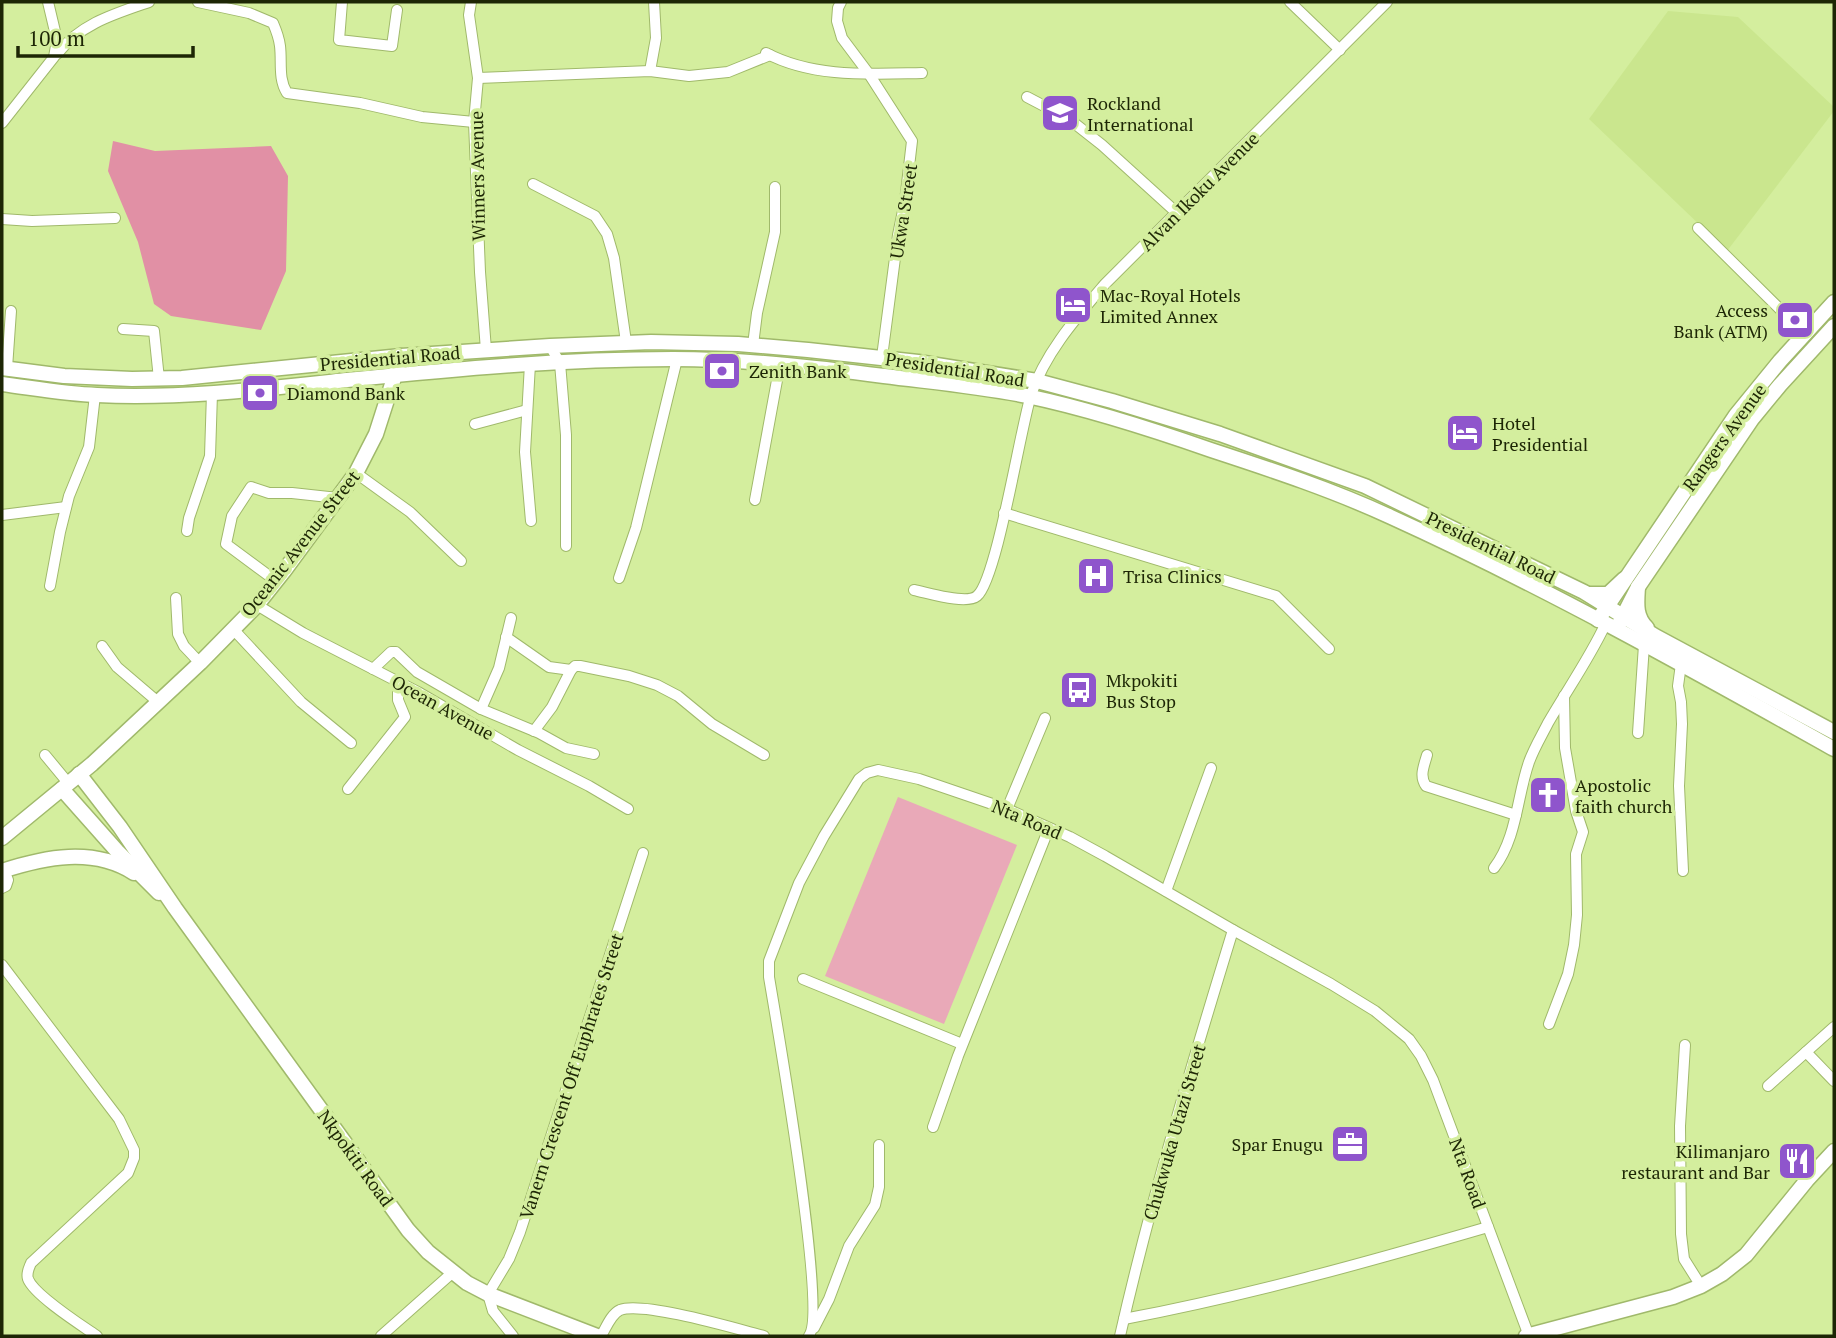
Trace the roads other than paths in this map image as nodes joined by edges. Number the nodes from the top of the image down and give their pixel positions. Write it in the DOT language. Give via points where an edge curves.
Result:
graph roads {
  1 [pos="48,2"];
  2 [pos="149,2"];
  3 [pos="198,2"];
  4 [pos="342,2"];
  5 [pos="471,2"];
  6 [pos="654,2"];
  7 [pos="841,2"];
  8 [pos="1290,2"];
  9 [pos="1387,2"];
  10 [pos="397,10"];
  11 [pos="1340,50"];
  12 [pos="54,57"];
  13 [pos="650,71"];
  14 [pos="922,73"];
  15 [pos="869,74"];
  16 [pos="478,78"];
  17 [pos="1027,97"];
  18 [pos="474,122"];
  19 [pos="2,124"];
  20 [pos="533,184"];
  21 [pos="775,187"];
  22 [pos="1177,213"];
  23 [pos="116,218"];
  24 [pos="2,219"];
  25 [pos="1698,228"];
  26 [pos="1834,302"];
  27 [pos="11,311"];
  28 [pos="1834,326"];
  29 [pos="124,329"];
  30 [pos="1805,334"];
  31 [pos="626,342"];
  32 [pos="651,342"];
  33 [pos="753,345"];
  34 [pos="550,346"];
  35 [pos="486,350"];
  36 [pos="858,355"];
  37 [pos="401,356"];
  38 [pos="882,358"];
  39 [pos="650,359"];
  40 [pos="677,359"];
  41 [pos="560,363"];
  42 [pos="530,364"];
  43 [pos="780,364"];
  44 [pos="5,368"];
  45 [pos="856,372"];
  46 [pos="64,376"];
  47 [pos="395,376"];
  48 [pos="159,379"];
  49 [pos="1037,381"];
  50 [pos="2,384"];
  51 [pos="62,393"];
  52 [pos="212,393"];
  53 [pos="95,395"];
  54 [pos="1031,397"];
  55 [pos="527,410"];
  56 [pos="475,424"];
  57 [pos="356,473"];
  58 [pos="338,498"];
  59 [pos="755,500"];
  60 [pos="66,507"];
  61 [pos="1004,513"];
  62 [pos="2,515"];
  63 [pos="531,521"];
  64 [pos="187,531"];
  65 [pos="566,546"];
  66 [pos="461,561"];
  67 [pos="619,578"];
  68 [pos="1624,579"];
  69 [pos="276,581"];
  70 [pos="50,586"];
  71 [pos="1638,587"];
  72 [pos="914,590"];
  73 [pos="1584,592"];
  74 [pos="176,598"];
  75 [pos="257,605"];
  76 [pos="1608,606"];
  77 [pos="1623,616"];
  78 [pos="511,618"];
  79 [pos="1606,625"];
  80 [pos="233,629"];
  81 [pos="506,637"];
  82 [pos="1650,641"];
  83 [pos="102,646"];
  84 [pos="1329,649"];
  85 [pos="200,663"];
  86 [pos="1681,664"];
  87 [pos="373,669"];
  88 [pos="570,670"];
  89 [pos="397,682"];
  90 [pos="1563,696"];
  91 [pos="158,702"];
  92 [pos="481,709"];
  93 [pos="1790,716"];
  94 [pos="1045,718"];
  95 [pos="534,731"];
  96 [pos="1834,732"];
  97 [pos="1639,733"];
  98 [pos="351,743"];
  99 [pos="1834,749"];
  100 [pos="594,754"];
  101 [pos="45,755"];
  102 [pos="764,755"];
  103 [pos="1427,755"];
  104 [pos="1211,768"];
  105 [pos="70,782"];
  106 [pos="348,789"];
  107 [pos="628,809"];
  108 [pos="1007,809"];
  109 [pos="1516,815"];
  110 [pos="120,827"];
  111 [pos="1049,828"];
  112 [pos="4,834"];
  113 [pos="105,837"];
  114 [pos="643,853"];
  115 [pos="82,856"];
  116 [pos="1494,869"];
  117 [pos="3,871"];
  118 [pos="1683,871"];
  119 [pos="144,879"];
  120 [pos="2,888"];
  121 [pos="1166,891"];
  122 [pos="175,908"];
  123 [pos="1233,930"];
  124 [pos="2,965"];
  125 [pos="803,979"];
  126 [pos="1549,1024"];
  127 [pos="1834,1027"];
  128 [pos="962,1044"];
  129 [pos="1685,1045"];
  130 [pos="1806,1052"];
  131 [pos="1834,1081"];
  132 [pos="1768,1086"];
  133 [pos="933,1126"];
  134 [pos="879,1145"];
  135 [pos="1834,1151"];
  136 [pos="1488,1227"];
  137 [pos="452,1273"];
  138 [pos="1701,1286"];
  139 [pos="488,1294"];
  140 [pos="1124,1319"];
  141 [pos="1581,1322"];
  142 [pos="811,1334"];
  143 [pos="1535,1335"];
  144 [pos="97,1336"];
  145 [pos="381,1336"];
  146 [pos="513,1336"];
  147 [pos="599,1336"];
  148 [pos="764,1336"];
  149 [pos="1120,1336"];
  150 [pos="1588,1336"];
  1 -- 12 [label="street" via="57,40"];
  2 -- 12 [label="street" via="91,24"];
  3 -- 18 [label="street" via="273,23 287,93"];
  4 -- 10 [label="street" via="339,40 392,46"];
  5 -- 16 [label="street, Winners Avenue"];
  6 -- 13 [label="street" via="656,38"];
  7 -- 15 [label="street, Ukwa Street" via="837,21 842,38"];
  8 -- 11 [label="street"];
  9 -- 11 [label="street, Alvan Ikoku Avenue"];
  11 -- 22 [label="street, Alvan Ikoku Avenue"];
  12 -- 19 [label="street"];
  13 -- 15 [label="street" via="689,76 728,72 768,54 811,68"];
  13 -- 16 [label="street"];
  14 -- 15 [label="street"];
  15 -- 38 [label="street, Ukwa Street" via="912,141"];
  16 -- 18 [label="street, Winners Avenue"];
  17 -- 22 [label="street" via="1069,119"];
  18 -- 35 [label="street, Winners Avenue"];
  20 -- 31 [label="street" via="595,216 607,234"];
  21 -- 33 [label="street" via="775,232"];
  22 -- 49 [label="street, Alvan Ikoku Avenue" via="1105,284 1055,347"];
  23 -- 24 [label="street"];
  25 -- 30 [label="street"];
  26 -- 30 [label="main road, Rangers Avenue"];
  27 -- 44 [label="street"];
  28 -- 71 [label="main road, Rangers Avenue" via="1752,418"];
  29 -- 48 [label="street" via="154,331"];
  30 -- 68 [label="main road, Rangers Avenue" via="1736,415"];
  31 -- 32 [label="main road, Presidential Road"];
  31 -- 34 [label="main road, Presidential Road"];
  32 -- 33 [label="main road, Presidential Road"];
  32 -- 39 [label="main road"];
  33 -- 36 [label="main road, Presidential Road"];
  34 -- 35 [label="main road, Presidential Road"];
  34 -- 41 [label="street"];
  35 -- 37 [label="main road, Presidential Road"];
  36 -- 38 [label="main road, Presidential Road"];
  36 -- 45 [label="main road"];
  37 -- 47 [label="main road, Oceanic Avenue Street"];
  37 -- 48 [label="main road, Presidential Road"];
  38 -- 49 [label="main road, Presidential Road"];
  39 -- 40 [label="main road, Presidential Road"];
  39 -- 41 [label="main road, Presidential Road"];
  40 -- 43 [label="main road, Presidential Road"];
  40 -- 67 [label="street" via="636,528"];
  41 -- 42 [label="main road, Presidential Road"];
  41 -- 65 [label="street" via="566,435"];
  42 -- 47 [label="main road, Presidential Road"];
  42 -- 55 [label="street"];
  43 -- 45 [label="main road, Presidential Road"];
  43 -- 59 [label="street"];
  44 -- 46 [label="main road, Presidential Road"];
  45 -- 54 [label="main road, Presidential Road"];
  46 -- 48 [label="main road, Presidential Road"];
  46 -- 51 [label="main road"];
  47 -- 52 [label="main road, Presidential Road"];
  47 -- 57 [label="main road, Oceanic Avenue Street" via="376,434"];
  49 -- 54 [label="street, Alvan Ikoku Avenue"];
  49 -- 73 [label="main road, Presidential Road" via="1220,434 1365,486"];
  50 -- 51 [label="main road, Presidential Road"];
  51 -- 53 [label="main road, Presidential Road"];
  52 -- 53 [label="main road, Presidential Road"];
  52 -- 64 [label="street" via="210,456"];
  53 -- 60 [label="street" via="89,446"];
  54 -- 61 [label="street, Alvan Ikoku Avenue"];
  54 -- 79 [label="main road, Presidential Road" via="1303,480 1389,516"];
  55 -- 56 [label="street"];
  55 -- 63 [label="street" via="525,452"];
  57 -- 58 [label="main road, Oceanic Avenue Street"];
  57 -- 66 [label="street" via="410,512"];
  58 -- 69 [label="main road, Oceanic Avenue Street"];
  58 -- 69 [label="street" via="269,493 251,487 232,516 226,544"];
  60 -- 62 [label="street"];
  60 -- 70 [label="street"];
  61 -- 72 [label="street, Alvan Ikoku Avenue" via="986,582 975,598"];
  61 -- 84 [label="street" via="1276,596"];
  68 -- 73 [label="main road" via="1608,594"];
  68 -- 76 [label="main road, Rangers Avenue"];
  69 -- 75 [label="main road, Oceanic Avenue Street"];
  71 -- 77 [label="main road, Rangers Avenue"];
  71 -- 82 [label="main road" via="1640,620"];
  73 -- 76 [label="main road, Presidential Road"];
  74 -- 85 [label="street" via="178,634"];
  75 -- 80 [label="main road, Oceanic Avenue Street"];
  75 -- 87 [label="street, Ocean Avenue"];
  76 -- 77 [label="main road, Presidential Road"];
  76 -- 79 [label="main road, Rangers Avenue"];
  77 -- 79 [label="main road, Rangers Avenue"];
  77 -- 82 [label="main road, Presidential Road"];
  78 -- 81 [label="street"];
  79 -- 82 [label="main road, Presidential Road"];
  79 -- 90 [label="street"];
  80 -- 85 [label="main road, Oceanic Avenue Street"];
  80 -- 98 [label="street" via="301,702"];
  81 -- 88 [label="street" via="549,667"];
  81 -- 92 [label="street" via="499,668"];
  82 -- 86 [label="main road, Presidential Road"];
  82 -- 93 [label="main road, Presidential Road"];
  82 -- 97 [label="street"];
  83 -- 91 [label="street" via="117,667"];
  85 -- 91 [label="main road, Oceanic Avenue Street"];
  86 -- 93 [label="main road, Presidential Road"];
  86 -- 118 [label="street"];
  87 -- 89 [label="street, Ocean Avenue"];
  87 -- 92 [label="street" via="396,652 417,671"];
  88 -- 95 [label="street"];
  88 -- 102 [label="street" via="580,666 657,685"];
  89 -- 106 [label="street" via="405,717"];
  89 -- 107 [label="street, Ocean Avenue"];
  90 -- 109 [label="street" via="1529,762"];
  90 -- 126 [label="street" via="1565,748 1583,832 1576,854 1574,945"];
  91 -- 105 [label="main road, Oceanic Avenue Street"];
  92 -- 95 [label="street"];
  93 -- 96 [label="main road, Presidential Road"];
  93 -- 99 [label="main road, Presidential Road"];
  94 -- 108 [label="street"];
  95 -- 100 [label="street" via="566,748"];
  101 -- 105 [label="street"];
  103 -- 109 [label="street" via="1422,771 1426,786"];
  104 -- 121 [label="street"];
  105 -- 110 [label="main road"];
  105 -- 112 [label="main road, Oceanic Avenue Street"];
  105 -- 113 [label="main road"];
  108 -- 111 [label="street, Nta Road"];
  108 -- 142 [label="street, Nta Road" via="919,779 878,770 867,773 824,835 799,883 769,961 806,1222"];
  109 -- 116 [label="street"];
  110 -- 113 [label="main road"];
  110 -- 122 [label="main road"];
  111 -- 121 [label="street, Nta Road"];
  111 -- 128 [label="street"];
  113 -- 115 [label="main road"];
  113 -- 119 [label="main road"];
  114 -- 139 [label="street, Vanern Crescent Off Euphrates Street" via="520,1233"];
  115 -- 117 [label="main road" via="35,861"];
  115 -- 119 [label="main road" via="110,862"];
  117 -- 120 [label="street" via="7,883"];
  119 -- 122 [label="main road"];
  121 -- 123 [label="street, Nta Road"];
  122 -- 137 [label="main road, Nkpokiti Road" via="408,1230"];
  123 -- 136 [label="street, Nta Road" via="1376,1011 1409,1039 1433,1080"];
  123 -- 140 [label="street, Chukwuka Utazi Street"];
  124 -- 144 [label="street" via="119,1119 134,1150 128,1172 27,1271 40,1294"];
  125 -- 128 [label="street"];
  127 -- 130 [label="street"];
  128 -- 133 [label="street"];
  129 -- 138 [label="street" via="1681,1234 1684,1259"];
  130 -- 131 [label="street"];
  130 -- 132 [label="street"];
  134 -- 142 [label="street" via="874,1205 849,1246"];
  135 -- 138 [label="main road" via="1746,1255"];
  136 -- 140 [label="street" via="1257,1290"];
  136 -- 143 [label="street, Nta Road"];
  137 -- 139 [label="main road, Nkpokiti Road"];
  137 -- 145 [label="street"];
  138 -- 141 [label="main road"];
  139 -- 146 [label="street" via="493,1311"];
  139 -- 147 [label="main road, Nkpokiti Road"];
  140 -- 149 [label="street, Chukwuka Utazi Street"];
  141 -- 143 [label="main road"];
  141 -- 150 [label="main road"];
  147 -- 148 [label="street" via="623,1309 684,1315"];
}
